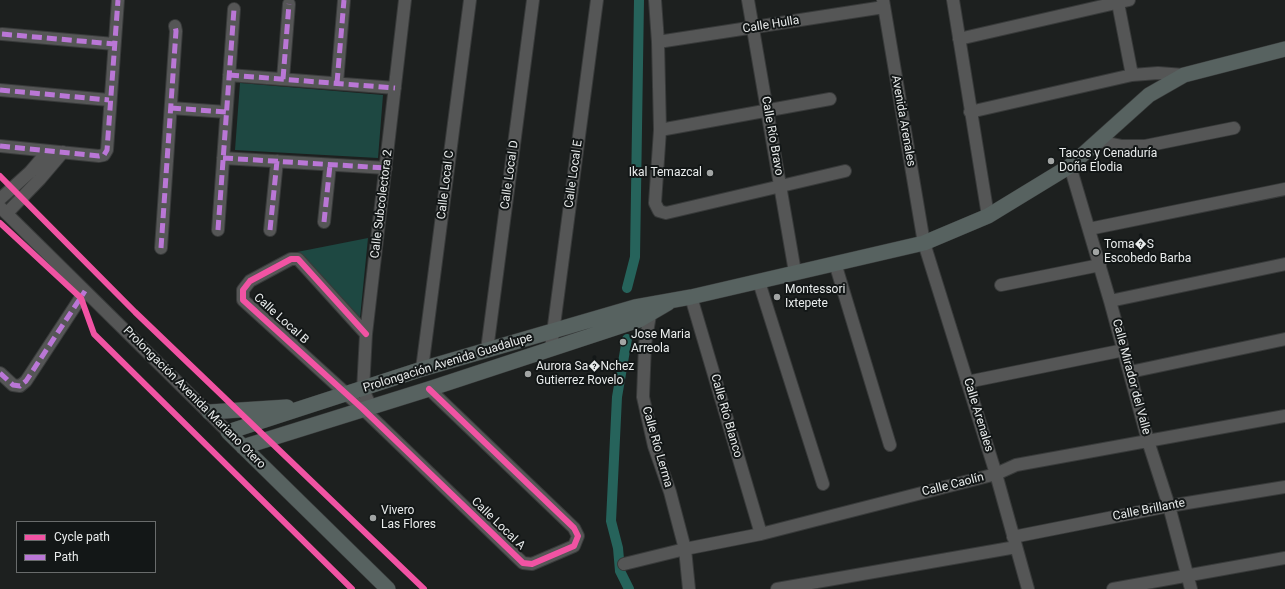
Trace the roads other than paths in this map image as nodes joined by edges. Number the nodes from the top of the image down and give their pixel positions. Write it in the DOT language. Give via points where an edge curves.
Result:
graph roads {
  1 [pos="118,0"];
  2 [pos="344,0"];
  3 [pos="405,0"];
  4 [pos="470,0"];
  5 [pos="533,0"];
  6 [pos="597,0"];
  7 [pos="655,0"];
  8 [pos="748,0"];
  9 [pos="953,0"];
  10 [pos="1124,1"];
  11 [pos="883,3"];
  12 [pos="289,4"];
  13 [pos="1078,5"];
  14 [pos="234,9"];
  15 [pos="175,26"];
  16 [pos="753,28"];
  17 [pos="2,34"];
  18 [pos="958,39"];
  19 [pos="658,42"];
  20 [pos="114,44"];
  21 [pos="1285,49"];
  22 [pos="229,75"];
  23 [pos="1132,75"];
  24 [pos="1184,75"];
  25 [pos="283,79"];
  26 [pos="337,83"];
  27 [pos="395,88"];
  28 [pos="0,90"];
  29 [pos="830,99"];
  30 [pos="109,100"];
  31 [pos="171,108"];
  32 [pos="768,111"];
  33 [pos="226,112"];
  34 [pos="970,112"];
  35 [pos="1234,128"];
  36 [pos="660,130"];
  37 [pos="1098,141"];
  38 [pos="0,146"];
  39 [pos="48,151"];
  40 [pos="63,152"];
  41 [pos="223,158"];
  42 [pos="276,161"];
  43 [pos="330,165"];
  44 [pos="1070,166"];
  45 [pos="386,168"];
  46 [pos="845,171"];
  47 [pos="780,186"];
  48 [pos="1285,189"];
  49 [pos="0,199"];
  50 [pos="3,210"];
  51 [pos="988,216"];
  52 [pos="324,222"];
  53 [pos="1089,229"];
  54 [pos="218,230"];
  55 [pos="270,230"];
  56 [pos="924,243"];
  57 [pos="162,248"];
  58 [pos="835,263"];
  59 [pos="1285,264"];
  60 [pos="1100,265"];
  61 [pos="795,272"];
  62 [pos="760,282"];
  63 [pos="1001,285"];
  64 [pos="85,291"];
  65 [pos="691,297"];
  66 [pos="1110,301"];
  67 [pos="649,309"];
  68 [pos="553,330"];
  69 [pos="366,334"];
  70 [pos="1285,339"];
  71 [pos="551,348"];
  72 [pos="487,350"];
  73 [pos="1124,350"];
  74 [pos="422,369"];
  75 [pos="1130,372"];
  76 [pos="0,373"];
  77 [pos="967,382"];
  78 [pos="429,389"];
  79 [pos="363,390"];
  80 [pos="347,394"];
  81 [pos="310,406"];
  82 [pos="367,408"];
  83 [pos="209,412"];
  84 [pos="1285,416"];
  85 [pos="228,432"];
  86 [pos="274,436"];
  87 [pos="1148,441"];
  88 [pos="890,445"];
  89 [pos="243,447"];
  90 [pos="267,469"];
  91 [pos="996,474"];
  92 [pos="823,484"];
  93 [pos="1285,487"];
  94 [pos="1169,506"];
  95 [pos="761,534"];
  96 [pos="1015,542"];
  97 [pos="685,549"];
  98 [pos="1285,558"];
  99 [pos="624,564"];
  100 [pos="1187,575"];
  101 [pos="388,589"];
  102 [pos="689,589"];
  103 [pos="777,589"];
  104 [pos="1028,589"];
  105 [pos="1112,589"];
  106 [pos="1191,589"];
  1 -- 20 [label="street"];
  2 -- 26 [label="street"];
  3 -- 27 [label="street, Calle Subcolectora 2"];
  4 -- 74 [label="street, Calle Local C"];
  5 -- 72 [label="street, Calle Local D"];
  6 -- 68 [label="street, Calle Local E"];
  7 -- 19 [label="street"];
  8 -- 16 [label="street, Calle Río Bravo"];
  9 -- 18 [label="street"];
  10 -- 13 [label="street"];
  10 -- 23 [label="street"];
  11 -- 16 [label="street, Calle Hulla"];
  11 -- 56 [label="street, Avenida Arenales"];
  12 -- 25 [label="street"];
  13 -- 18 [label="street"];
  14 -- 22 [label="street"];
  15 -- 31 [label="street"];
  16 -- 19 [label="street, Calle Hulla"];
  16 -- 32 [label="street, Calle Río Bravo"];
  17 -- 20 [label="street"];
  18 -- 34 [label="street"];
  19 -- 36 [label="street"];
  20 -- 30 [label="street"];
  21 -- 24 [label="main road, Prolongación Avenida Guadalupe"];
  22 -- 25 [label="street"];
  22 -- 33 [label="street"];
  23 -- 24 [label="street"];
  23 -- 34 [label="street"];
  24 -- 37 [label="main road, Prolongación Avenida Guadalupe" via="1149,95"];
  25 -- 26 [label="street"];
  26 -- 27 [label="street"];
  27 -- 45 [label="street, Calle Subcolectora 2"];
  28 -- 30 [label="street"];
  29 -- 32 [label="street"];
  30 -- 40 [label="street" via="107,150 104,155"];
  31 -- 33 [label="street"];
  31 -- 57 [label="street"];
  32 -- 36 [label="street"];
  32 -- 47 [label="street, Calle Río Bravo"];
  33 -- 41 [label="street"];
  34 -- 51 [label="street"];
  35 -- 37 [label="street" via="1145,146 1122,146"];
  36 -- 47 [label="street" via="656,203 659,211 666,213"];
  37 -- 44 [label="main road, Prolongación Avenida Guadalupe"];
  38 -- 39 [label="street"];
  39 -- 40 [label="street"];
  39 -- 49 [label="street" via="30,172"];
  40 -- 50 [label="street" via="40,179"];
  41 -- 42 [label="street"];
  41 -- 54 [label="street"];
  42 -- 43 [label="street"];
  42 -- 55 [label="street"];
  43 -- 45 [label="street"];
  43 -- 52 [label="street"];
  44 -- 51 [label="main road, Prolongación Avenida Guadalupe"];
  44 -- 53 [label="street, Calle Mirador del Valle"];
  45 -- 69 [label="street, Calle Subcolectora 2"];
  46 -- 47 [label="street"];
  47 -- 61 [label="street, Calle Río Bravo"];
  48 -- 53 [label="street"];
  50 -- 64 [label="street, Prolongación Avenida Mariano Otero"];
  51 -- 56 [label="main road, Prolongación Avenida Guadalupe"];
  53 -- 60 [label="street, Calle Mirador del Valle"];
  56 -- 58 [label="main road, Prolongación Avenida Guadalupe"];
  56 -- 77 [label="street, Calle Arenales"];
  58 -- 61 [label="main road, Prolongación Avenida Guadalupe"];
  58 -- 88 [label="street"];
  59 -- 66 [label="street"];
  60 -- 63 [label="street"];
  60 -- 66 [label="street, Calle Mirador del Valle"];
  61 -- 62 [label="main road, Prolongación Avenida Guadalupe"];
  62 -- 65 [label="main road, Prolongación Avenida Guadalupe"];
  62 -- 92 [label="street"];
  64 -- 76 [label="street" via="26,381 20,386 13,385"];
  64 -- 83 [label="street, Prolongación Avenida Mariano Otero"];
  65 -- 67 [label="main road, Prolongación Avenida Guadalupe"];
  65 -- 95 [label="street, Calle Río Blanco"];
  66 -- 73 [label="street, Calle Mirador del Valle"];
  67 -- 68 [label="main road, Prolongación Avenida Guadalupe"];
  67 -- 71 [label="main road, Prolongación Avenida Guadalupe"];
  67 -- 97 [label="street, Calle Río Lerma" via="643,374 645,410"];
  68 -- 71 [label="street, Calle Local E"];
  68 -- 72 [label="main road, Prolongación Avenida Guadalupe"];
  69 -- 79 [label="street, Calle Subcolectora 2"];
  69 -- 80 [label="street, Calle Local B" via="298,259 291,259 250,281 243,290 243,300"];
  70 -- 75 [label="street"];
  71 -- 78 [label="main road, Prolongación Avenida Guadalupe"];
  72 -- 74 [label="main road, Prolongación Avenida Guadalupe"];
  73 -- 75 [label="street, Calle Mirador del Valle"];
  73 -- 77 [label="street"];
  74 -- 79 [label="main road, Prolongación Avenida Guadalupe"];
  75 -- 87 [label="street, Calle Mirador del Valle"];
  77 -- 91 [label="street, Calle Arenales"];
  78 -- 82 [label="main road, Prolongación Avenida Guadalupe"];
  78 -- 82 [label="street, Calle Local A" via="574,528 578,536 574,546 532,564 523,563"];
  79 -- 80 [label="main road, Prolongación Avenida Guadalupe"];
  79 -- 82 [label="street, Calle Subcolectora 2"];
  80 -- 81 [label="main road, Prolongación Avenida Guadalupe"];
  80 -- 82 [label="street, Calle Local B"];
  81 -- 83 [label="main road"];
  81 -- 85 [label="main road, Prolongación Avenida Guadalupe"];
  82 -- 86 [label="main road, Prolongación Avenida Guadalupe"];
  83 -- 85 [label="street, Prolongación Avenida Mariano Otero"];
  84 -- 87 [label="street, Calle Caolín"];
  85 -- 89 [label="main road, Prolongación Avenida Mariano Otero"];
  86 -- 89 [label="main road, Prolongación Avenida Guadalupe"];
  86 -- 90 [label="main road" via="264,450"];
  87 -- 91 [label="street, Calle Caolín" via="1016,465"];
  87 -- 94 [label="street, Calle Mirador del Valle"];
  89 -- 90 [label="main road, Prolongación Avenida Mariano Otero"];
  90 -- 101 [label="main road, Prolongación Avenida Mariano Otero"];
  91 -- 95 [label="street, Calle Caolín"];
  91 -- 96 [label="street, Calle Arenales"];
  93 -- 94 [label="street, Calle Brillante"];
  94 -- 96 [label="street, Calle Brillante"];
  94 -- 100 [label="street, Calle Mirador del Valle"];
  95 -- 97 [label="street, Calle Caolín"];
  96 -- 103 [label="street, Calle Brillante"];
  96 -- 104 [label="street, Calle Arenales"];
  97 -- 99 [label="street, Calle Caolín"];
  97 -- 102 [label="street, Calle Río Lerma"];
  98 -- 100 [label="street"];
  100 -- 105 [label="street"];
  100 -- 106 [label="street, Calle Mirador del Valle"];
}
